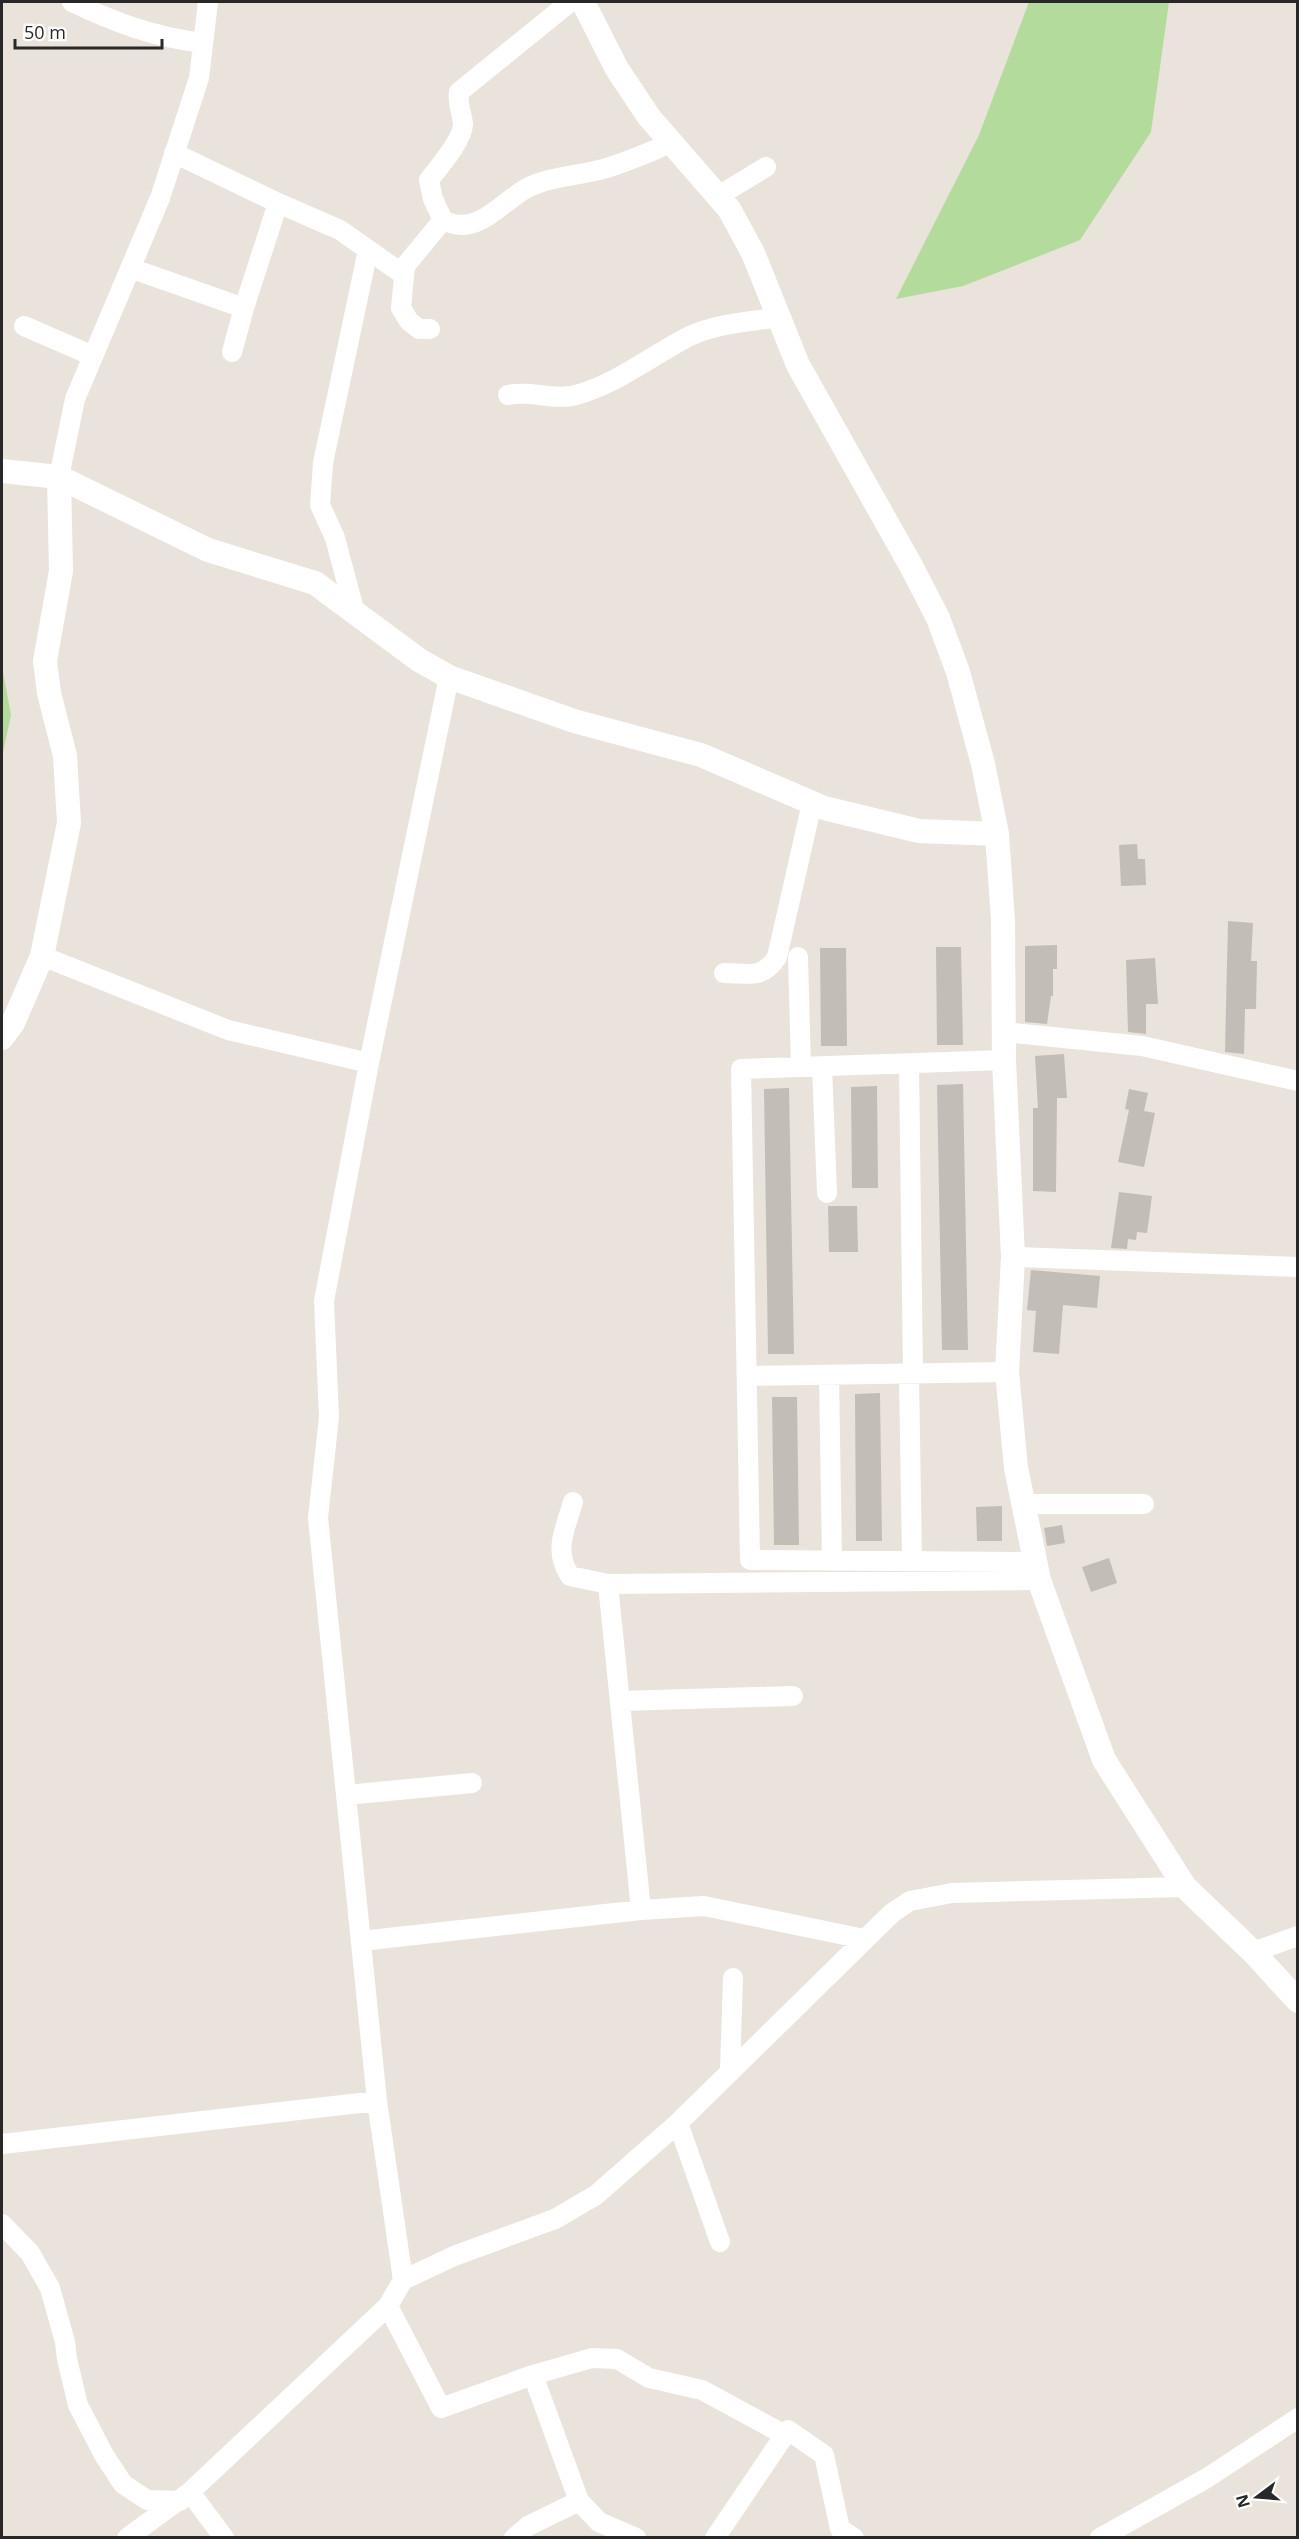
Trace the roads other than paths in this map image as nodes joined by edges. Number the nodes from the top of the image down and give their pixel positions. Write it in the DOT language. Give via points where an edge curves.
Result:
graph roads {
  1 [pos="72,2"];
  2 [pos="208,2"];
  3 [pos="570,2"];
  4 [pos="583,2"];
  5 [pos="203,43"];
  6 [pos="672,143"];
  7 [pos="174,153"];
  8 [pos="766,167"];
  9 [pos="718,196"];
  10 [pos="278,203"];
  11 [pos="443,220"];
  12 [pos="368,250"];
  13 [pos="130,268"];
  14 [pos="404,275"];
  15 [pos="244,308"];
  16 [pos="779,317"];
  17 [pos="24,326"];
  18 [pos="430,329"];
  19 [pos="232,352"];
  20 [pos="93,356"];
  21 [pos="508,395"];
  22 [pos="2,471"];
  23 [pos="59,477"];
  24 [pos="355,613"];
  25 [pos="449,677"];
  26 [pos="812,803"];
  27 [pos="997,834"];
  28 [pos="42,956"];
  29 [pos="798,957"];
  30 [pos="724,973"];
  31 [pos="1004,1032"];
  32 [pos="2,1038"];
  33 [pos="1004,1060"];
  34 [pos="369,1063"];
  35 [pos="909,1064"];
  36 [pos="822,1067"];
  37 [pos="801,1068"];
  38 [pos="1298,1081"];
  39 [pos="826,1193"];
  40 [pos="1013,1257"];
  41 [pos="1298,1267"];
  42 [pos="1007,1372"];
  43 [pos="911,1373"];
  44 [pos="829,1375"];
  45 [pos="747,1376"];
  46 [pos="573,1502"];
  47 [pos="1023,1504"];
  48 [pos="1144,1504"];
  49 [pos="832,1560"];
  50 [pos="912,1561"];
  51 [pos="1037,1571"];
  52 [pos="608,1584"];
  53 [pos="793,1696"];
  54 [pos="620,1701"];
  55 [pos="472,1783"];
  56 [pos="346,1796"];
  57 [pos="1185,1887"];
  58 [pos="641,1910"];
  59 [pos="1298,1936"];
  60 [pos="864,1939"];
  61 [pos="361,1941"];
  62 [pos="1253,1952"];
  63 [pos="733,1978"];
  64 [pos="1298,2001"];
  65 [pos="730,2071"];
  66 [pos="377,2101"];
  67 [pos="678,2122"];
  68 [pos="2,2144"];
  69 [pos="2,2224"];
  70 [pos="720,2242"];
  71 [pos="403,2280"];
  72 [pos="388,2306"];
  73 [pos="533,2374"];
  74 [pos="1298,2418"];
  75 [pos="785,2435"];
  76 [pos="185,2496"];
  77 [pos="579,2501"];
  78 [pos="127,2538"];
  79 [pos="224,2538"];
  80 [pos="514,2538"];
  81 [pos="636,2538"];
  82 [pos="716,2538"];
  83 [pos="854,2538"];
  84 [pos="1100,2538"];
  1 -- 5 [label="street" via="164,38"];
  2 -- 5 [label="street"];
  3 -- 11 [label="street" via="459,92 463,125 458,139 429,180"];
  4 -- 6 [label="street" via="616,69"];
  5 -- 7 [label="street" via="199,78"];
  6 -- 9 [label="street"];
  6 -- 11 [label="street" via="601,170 544,181 526,189 485,220 452,225"];
  7 -- 10 [label="street"];
  7 -- 13 [label="street" via="160,198"];
  8 -- 9 [label="street"];
  9 -- 16 [label="street" via="729,208 753,253"];
  10 -- 12 [label="street" via="340,230"];
  10 -- 15 [label="street"];
  11 -- 14 [label="street" via="405,266"];
  12 -- 14 [label="street"];
  12 -- 24 [label="street" via="323,463 320,505 335,538"];
  13 -- 15 [label="street"];
  13 -- 20 [label="street"];
  14 -- 18 [label="street" via="401,308 419,329"];
  15 -- 19 [label="street"];
  16 -- 21 [label="street" via="706,330 577,395"];
  16 -- 27 [label="street" via="798,365 938,618 958,672"];
  17 -- 20 [label="street"];
  20 -- 23 [label="street" via="75,399"];
  22 -- 23 [label="street"];
  23 -- 24 [label="street" via="208,550 315,583"];
  23 -- 28 [label="street" via="61,571 45,661 65,756 69,823"];
  24 -- 25 [label="street"];
  25 -- 26 [label="street" via="574,721 701,755"];
  25 -- 34 [label="street"];
  26 -- 27 [label="street" via="919,831"];
  26 -- 30 [label="street" via="777,957 769,970 758,974"];
  27 -- 31 [label="street"];
  28 -- 32 [label="street" via="13,1023"];
  28 -- 34 [label="street" via="228,1030"];
  29 -- 37 [label="street"];
  31 -- 33 [label="street"];
  31 -- 38 [label="street" via="1142,1046"];
  33 -- 35 [label="street"];
  33 -- 40 [label="street"];
  34 -- 56 [label="street" via="324,1301 329,1417 318,1518"];
  35 -- 36 [label="street"];
  35 -- 43 [label="street"];
  36 -- 37 [label="street"];
  36 -- 39 [label="street"];
  37 -- 45 [label="street" via="741,1069"];
  40 -- 41 [label="street"];
  40 -- 42 [label="street"];
  42 -- 43 [label="street"];
  42 -- 47 [label="street"];
  43 -- 44 [label="street"];
  43 -- 50 [label="street"];
  44 -- 45 [label="street"];
  44 -- 49 [label="street"];
  45 -- 49 [label="street" via="750,1560"];
  46 -- 52 [label="street" via="561,1545 561,1562 570,1576"];
  47 -- 48 [label="street"];
  47 -- 51 [label="street"];
  49 -- 50 [label="street"];
  50 -- 51 [label="street"];
  51 -- 52 [label="street"];
  51 -- 57 [label="street" via="1104,1760"];
  52 -- 54 [label="street"];
  53 -- 54 [label="street"];
  54 -- 58 [label="street"];
  55 -- 56 [label="street"];
  56 -- 61 [label="street"];
  57 -- 60 [label="street" via="952,1893 910,1901"];
  57 -- 62 [label="street"];
  58 -- 60 [label="street" via="704,1906"];
  58 -- 61 [label="street"];
  59 -- 62 [label="street"];
  60 -- 65 [label="street"];
  61 -- 66 [label="street"];
  62 -- 64 [label="street"];
  63 -- 65 [label="street"];
  65 -- 67 [label="street"];
  66 -- 68 [label="street"];
  66 -- 71 [label="street"];
  67 -- 70 [label="street"];
  67 -- 71 [label="street" via="596,2195 555,2219 454,2256"];
  69 -- 76 [label="street" via="30,2253 50,2288 78,2405 123,2484 147,2500"];
  71 -- 72 [label="street"];
  72 -- 73 [label="street" via="441,2408"];
  72 -- 76 [label="street"];
  73 -- 75 [label="street" via="592,2358 617,2359 649,2378 702,2390"];
  73 -- 77 [label="street"];
  74 -- 84 [label="street" via="1207,2478"];
  75 -- 82 [label="street"];
  75 -- 83 [label="street" via="788,2430 824,2455 840,2529"];
  76 -- 78 [label="street"];
  76 -- 79 [label="street"];
  77 -- 80 [label="street" via="528,2526"];
  77 -- 81 [label="street" via="599,2522"];
}
